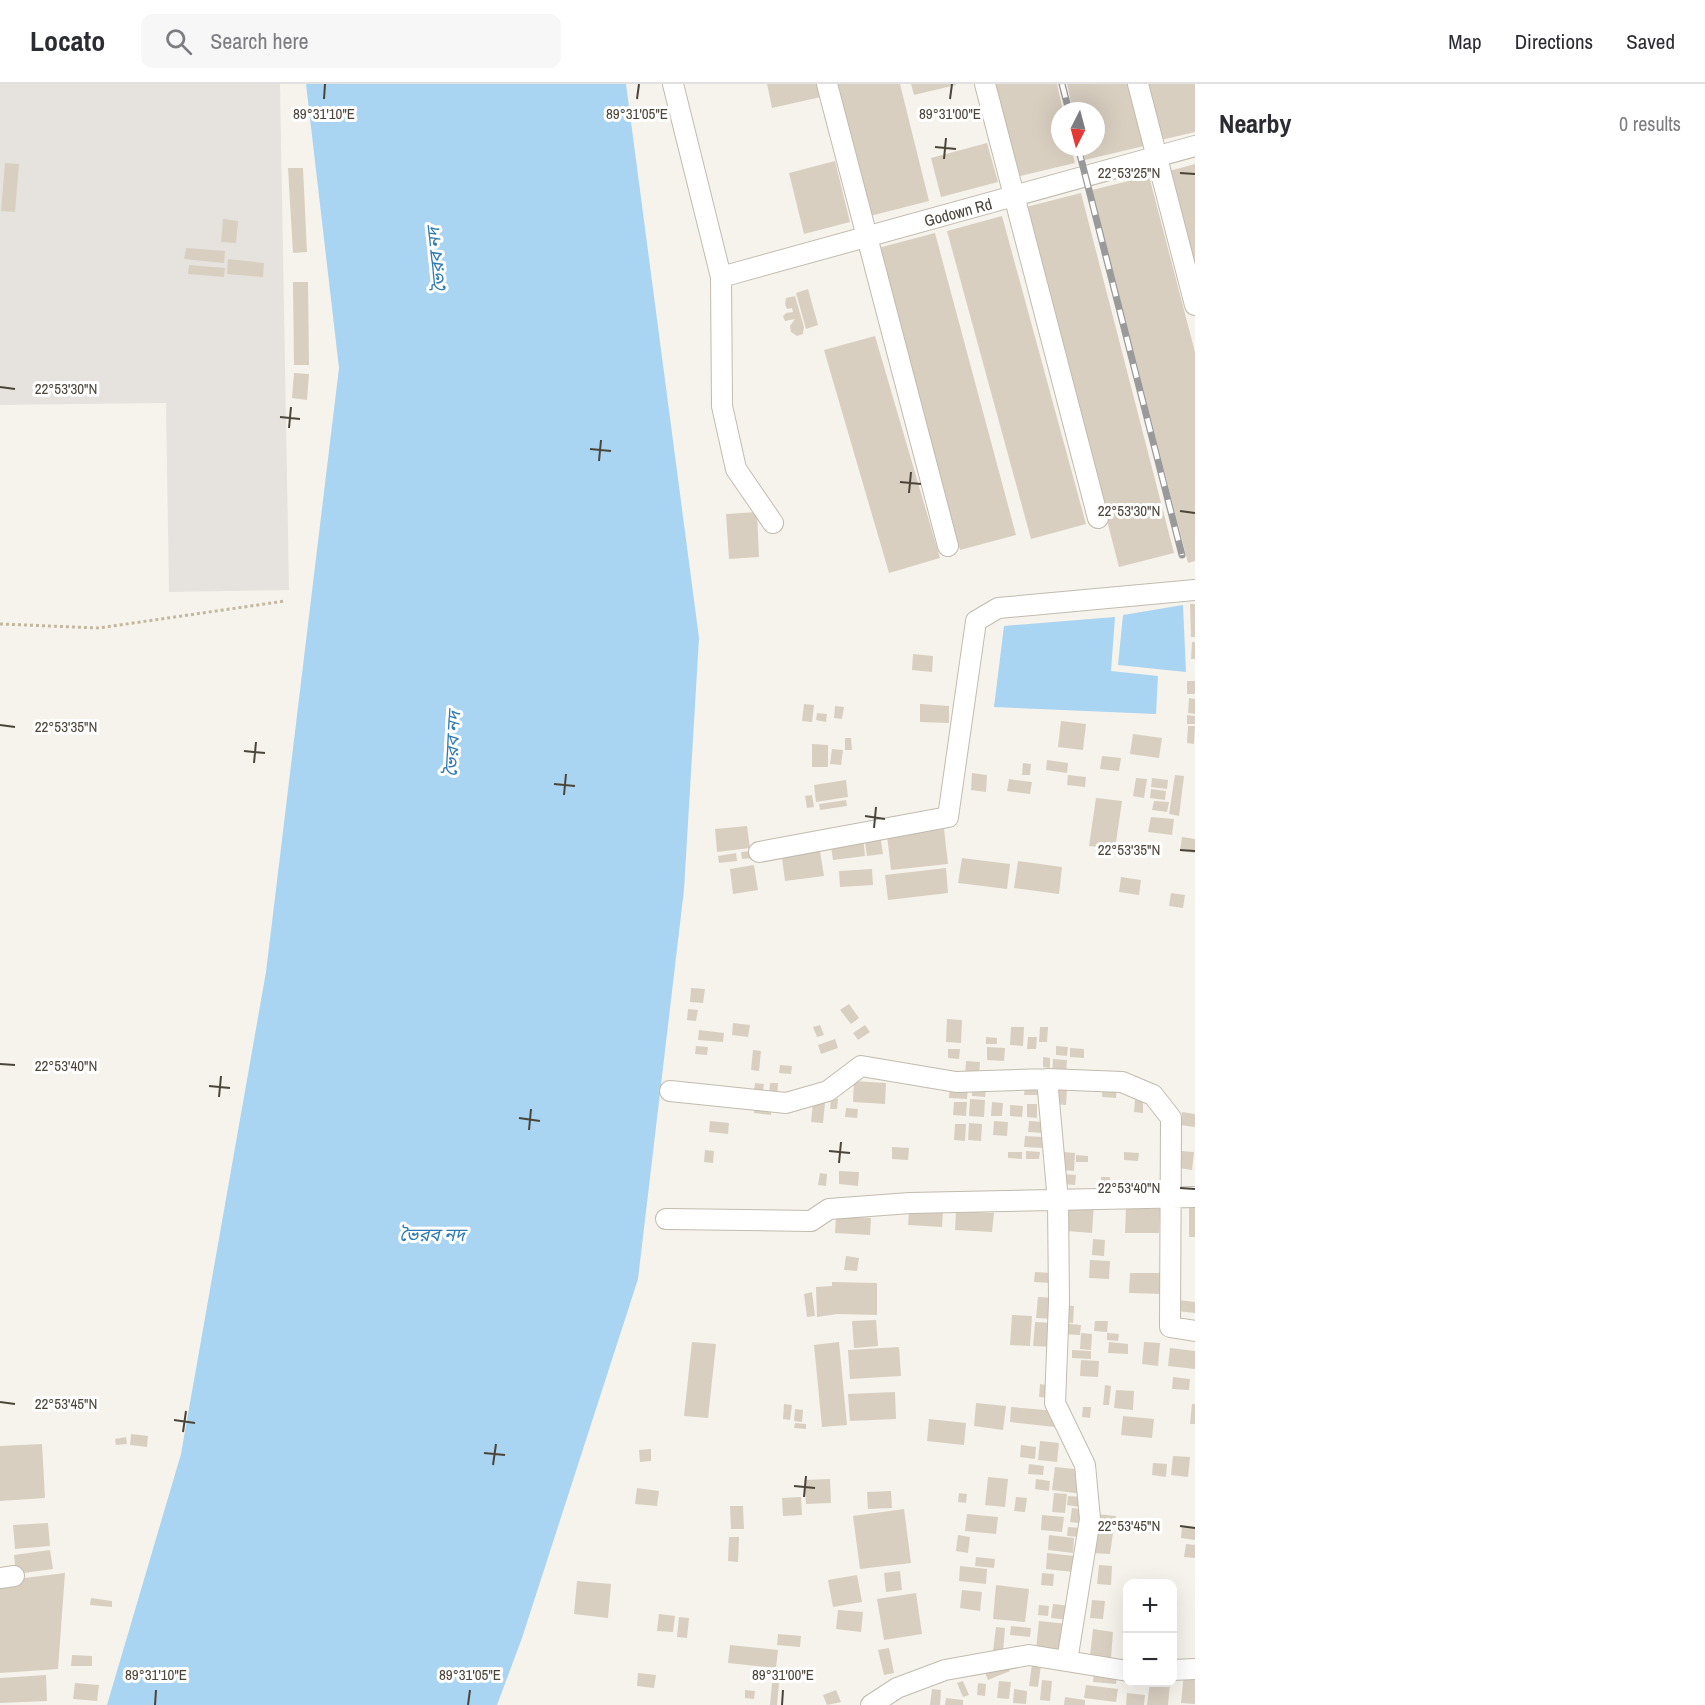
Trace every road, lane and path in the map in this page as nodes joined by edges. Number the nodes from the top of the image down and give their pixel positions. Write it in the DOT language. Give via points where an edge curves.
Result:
graph roads {
  1 [pos="672,84"];
  2 [pos="827,84"];
  3 [pos="984,84"];
  4 [pos="1138,84"];
  5 [pos="1195,146"];
  6 [pos="1157,157"];
  7 [pos="1013,197"];
  8 [pos="865,237"];
  9 [pos="721,278"];
  10 [pos="1195,305"];
  11 [pos="1098,518"];
  12 [pos="773,523"];
  13 [pos="948,546"];
  14 [pos="1195,590"];
  15 [pos="285,601"];
  16 [pos="0,624"];
  17 [pos="759,852"];
  18 [pos="1047,1080"];
  19 [pos="670,1091"];
  20 [pos="1195,1197"];
  21 [pos="1170,1198"];
  22 [pos="1058,1201"];
  23 [pos="666,1218"];
  24 [pos="1195,1331"];
  25 [pos="1067,1661"];
  26 [pos="1195,1669"];
  27 [pos="1123,1670"];
  28 [pos="1177,1670"];
  29 [pos="871,1705"];
  1 -- 9 [label="street"];
  2 -- 8 [label="street"];
  3 -- 7 [label="street"];
  4 -- 6 [label="street"];
  5 -- 6 [label="street, Godown Rd"];
  6 -- 7 [label="street, Godown Rd"];
  6 -- 10 [label="street"];
  7 -- 8 [label="street, Godown Rd"];
  7 -- 11 [label="street"];
  8 -- 9 [label="street, Godown Rd"];
  8 -- 13 [label="street"];
  9 -- 12 [label="street" via="722,406 733,459"];
  14 -- 17 [label="street" via="998,608 976,621 948,818"];
  15 -- 16 [label="path" via="99,628"];
  18 -- 19 [label="street" via="956,1082 861,1066 828,1090 786,1103"];
  18 -- 21 [label="street" via="1122,1082 1153,1095 1172,1118"];
  18 -- 22 [label="street"];
  20 -- 21 [label="street"];
  21 -- 22 [label="street"];
  21 -- 24 [label="street" via="1170,1328"];
  22 -- 23 [label="street" via="910,1203 829,1209 811,1221"];
  22 -- 25 [label="street" via="1054,1403 1085,1465 1090,1519"];
  25 -- 27 [label="street"];
  25 -- 29 [label="street" via="1029,1655 945,1670 897,1688"];
  26 -- 28 [label="street"];
}
